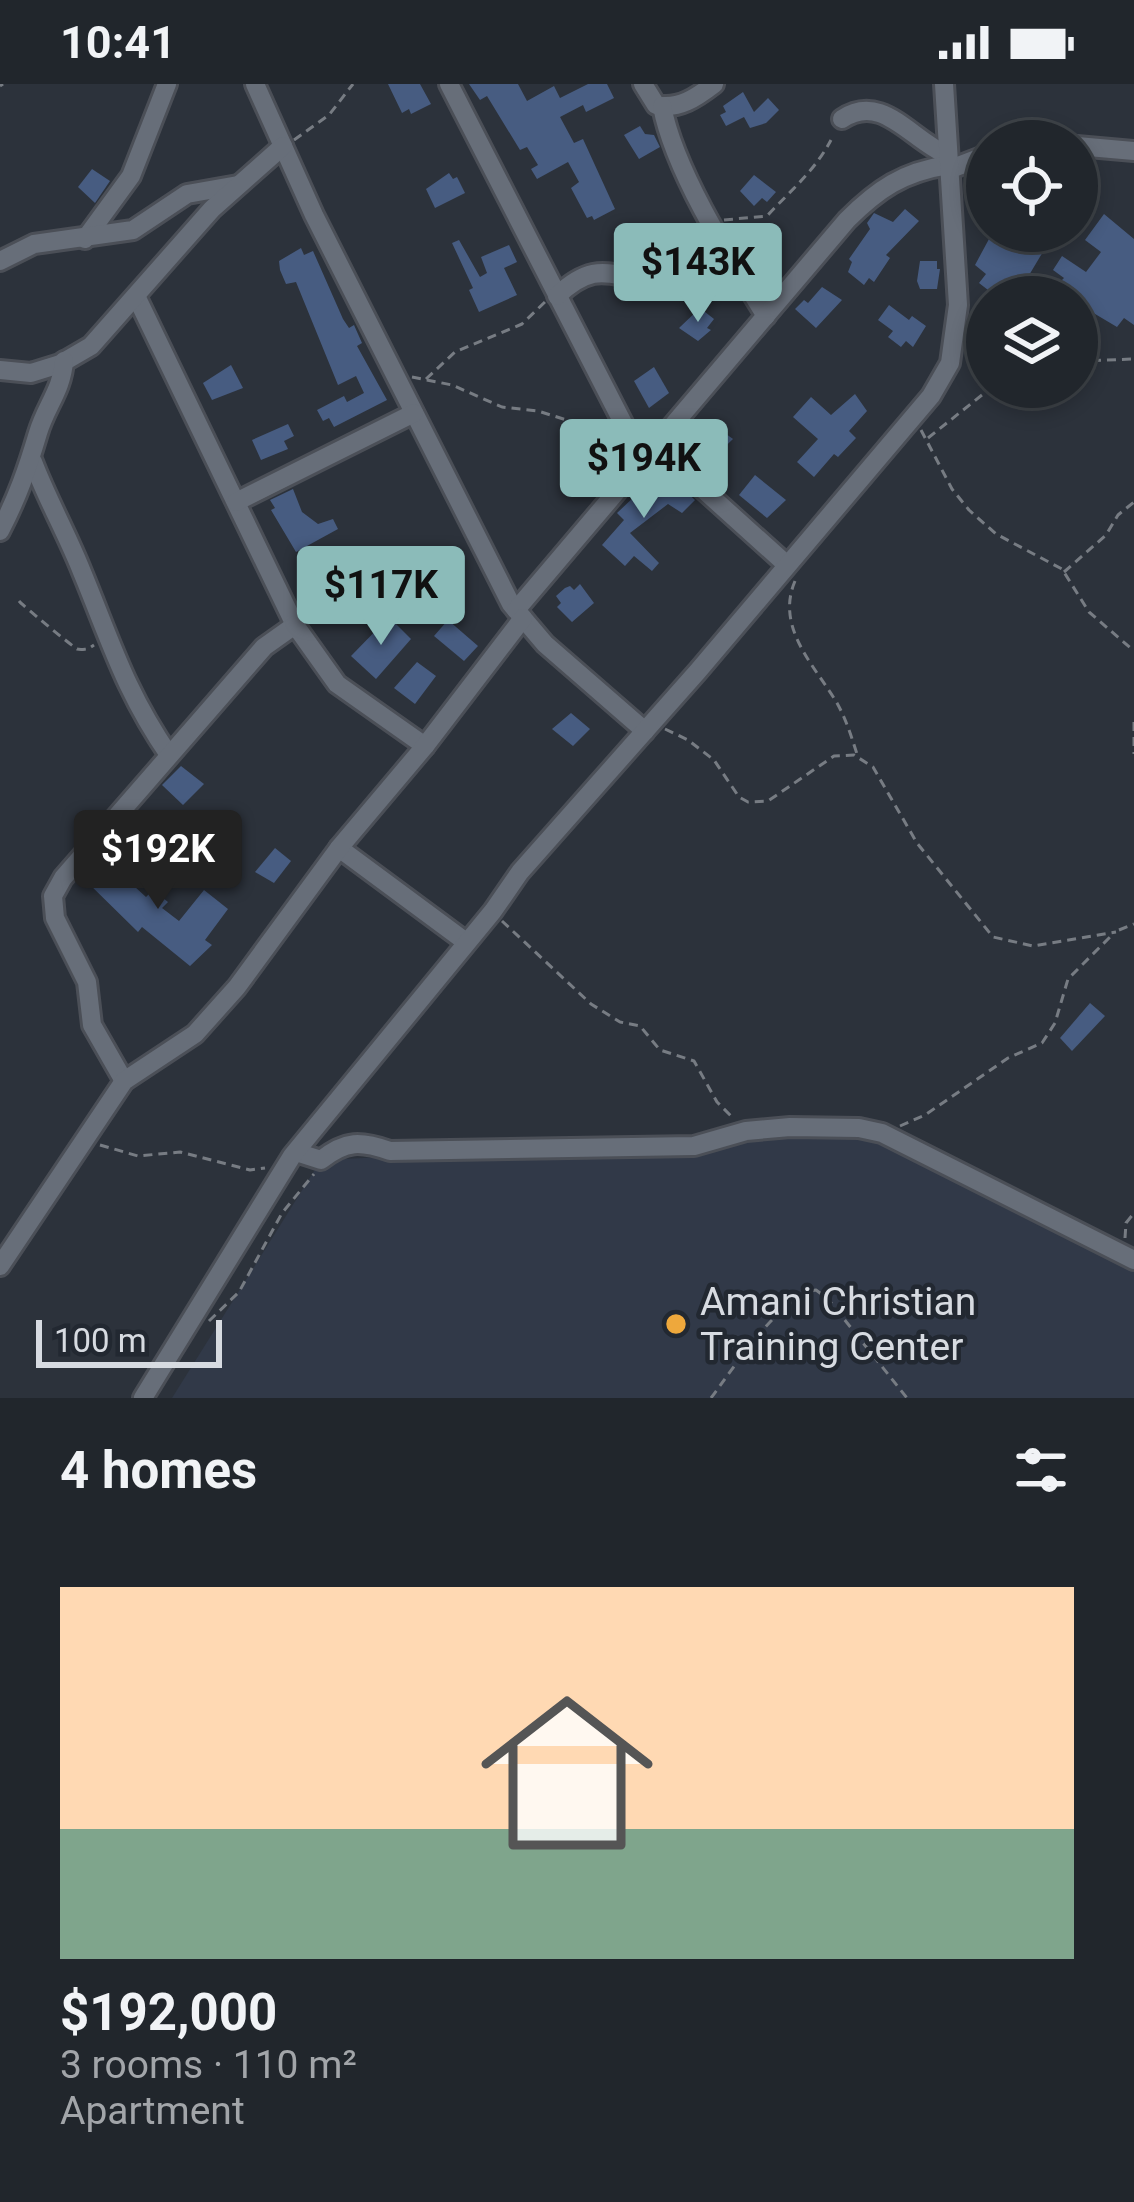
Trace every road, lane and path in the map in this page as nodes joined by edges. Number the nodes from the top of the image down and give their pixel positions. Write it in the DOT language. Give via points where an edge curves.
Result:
graph roads {
  1 [pos="167,84"];
  2 [pos="255,84"];
  3 [pos="352,84"];
  4 [pos="449,84"];
  5 [pos="643,84"];
  6 [pos="714,84"];
  7 [pos="944,84"];
  8 [pos="662,106"];
  9 [pos="842,119"];
  10 [pos="831,140"];
  11 [pos="284,148"];
  12 [pos="1098,148"];
  13 [pos="1134,151"];
  14 [pos="966,159"];
  15 [pos="948,163"];
  16 [pos="238,185"];
  17 [pos="710,222"];
  18 [pos="85,238"];
  19 [pos="723,247"];
  20 [pos="0,261"];
  21 [pos="556,294"];
  22 [pos="136,296"];
  23 [pos="766,316"];
  24 [pos="1134,359"];
  25 [pos="1098,361"];
  26 [pos="64,362"];
  27 [pos="0,370"];
  28 [pos="393,373"];
  29 [pos="426,380"];
  30 [pos="966,407"];
  31 [pos="414,413"];
  32 [pos="914,417"];
  33 [pos="629,439"];
  34 [pos="926,439"];
  35 [pos="649,453"];
  36 [pos="32,461"];
  37 [pos="236,502"];
  38 [pos="1134,502"];
  39 [pos="0,531"];
  40 [pos="788,564"];
  41 [pos="1064,572"];
  42 [pos="19,601"];
  43 [pos="520,614"];
  44 [pos="295,626"];
  45 [pos="106,637"];
  46 [pos="1134,651"];
  47 [pos="1134,722"];
  48 [pos="649,727"];
  49 [pos="425,746"];
  50 [pos="1134,754"];
  51 [pos="169,755"];
  52 [pos="859,758"];
  53 [pos="339,848"];
  54 [pos="493,911"];
  55 [pos="1134,924"];
  56 [pos="1116,932"];
  57 [pos="466,942"];
  58 [pos="124,1081"];
  59 [pos="746,1131"];
  60 [pos="882,1133"];
  61 [pos="81,1147"];
  62 [pos="292,1157"];
  63 [pos="322,1160"];
  64 [pos="1134,1213"];
  65 [pos="1128,1257"];
  66 [pos="1,1264"];
  67 [pos="206,1326"];
  68 [pos="143,1398"];
  69 [pos="711,1398"];
  70 [pos="907,1398"];
  1 -- 18 [label="street" via="131,176"];
  2 -- 11 [label="street"];
  3 -- 11 [label="path" via="329,115"];
  4 -- 21 [label="street"];
  5 -- 8 [label="street"];
  6 -- 8 [label="street" via="680,105"];
  7 -- 15 [label="street"];
  8 -- 17 [label="street"];
  9 -- 15 [label="street" via="879,111"];
  10 -- 17 [label="path" via="767,216"];
  11 -- 16 [label="street"];
  11 -- 28 [label="street"];
  12 -- 13 [label="street"];
  14 -- 15 [label="street"];
  15 -- 23 [label="street" via="876,191"];
  15 -- 32 [label="street" via="957,333 950,363"];
  16 -- 18 [label="street" via="187,194 133,230"];
  16 -- 22 [label="street"];
  17 -- 19 [label="street"];
  18 -- 20 [label="street" via="34,244"];
  19 -- 21 [label="street" via="664,276 604,270"];
  19 -- 23 [label="street"];
  21 -- 29 [label="path" via="529,320 455,352"];
  21 -- 33 [label="street"];
  22 -- 26 [label="street" via="91,346"];
  22 -- 37 [label="street"];
  23 -- 35 [label="street"];
  24 -- 25 [label="path"];
  26 -- 27 [label="street" via="31,373"];
  26 -- 36 [label="street"];
  28 -- 29 [label="path"];
  28 -- 31 [label="street"];
  29 -- 33 [label="path"];
  30 -- 34 [label="path"];
  31 -- 37 [label="street"];
  31 -- 43 [label="street"];
  32 -- 34 [label="path"];
  32 -- 40 [label="street"];
  33 -- 35 [label="street"];
  34 -- 41 [label="path" via="969,510"];
  35 -- 40 [label="street"];
  35 -- 43 [label="street"];
  36 -- 39 [label="street"];
  36 -- 45 [label="street"];
  37 -- 44 [label="street"];
  38 -- 41 [label="path"];
  40 -- 48 [label="street"];
  40 -- 52 [label="path" via="795,578 791,624"];
  41 -- 46 [label="path" via="1089,612"];
  42 -- 45 [label="path" via="77,649"];
  43 -- 48 [label="street" via="545,644"];
  43 -- 49 [label="street"];
  44 -- 49 [label="street" via="337,684"];
  44 -- 51 [label="street" via="264,647"];
  45 -- 51 [label="street" via="137,709"];
  47 -- 50 [label="path"];
  48 -- 52 [label="path" via="688,740 748,802 768,801 833,755"];
  48 -- 54 [label="street"];
  49 -- 53 [label="street"];
  51 -- 58 [label="street" via="53,896 55,918 87,982 92,1025"];
  52 -- 56 [label="path" via="993,937 1033,946"];
  53 -- 57 [label="street"];
  53 -- 58 [label="street" via="195,1034"];
  54 -- 57 [label="street"];
  54 -- 59 [label="path" via="591,1004 640,1026 660,1050 698,1064 717,1102"];
  55 -- 56 [label="path"];
  56 -- 60 [label="path" via="1068,979 1042,1043"];
  57 -- 62 [label="street"];
  58 -- 61 [label="street"];
  59 -- 60 [label="street"];
  59 -- 63 [label="street" via="705,1145 556,1151 390,1151 353,1142"];
  60 -- 65 [label="street"];
  61 -- 62 [label="path" via="147,1157 195,1153 250,1170"];
  61 -- 66 [label="street"];
  62 -- 63 [label="street"];
  62 -- 68 [label="street"];
  63 -- 67 [label="path" via="239,1292"];
  64 -- 65 [label="path" via="1126,1223"];
  69 -- 70 [label="path" via="755,1339 803,1292 816,1290"];
}
